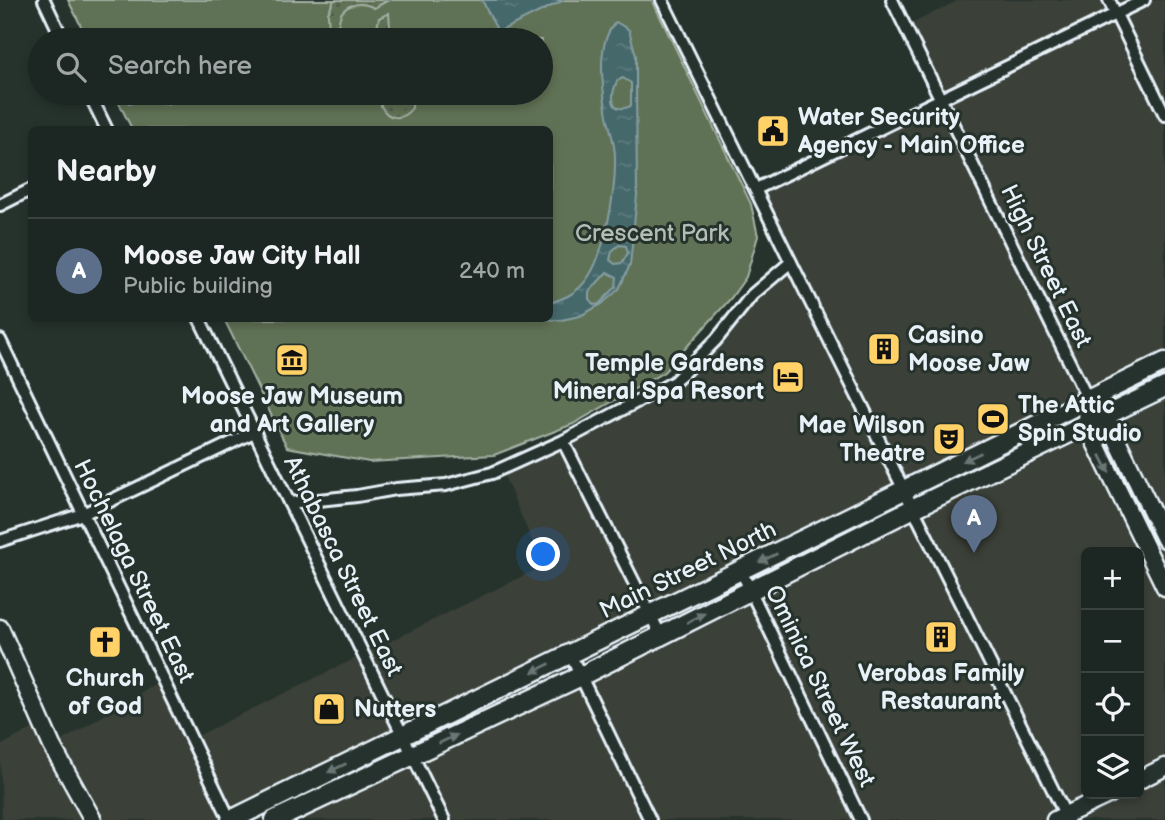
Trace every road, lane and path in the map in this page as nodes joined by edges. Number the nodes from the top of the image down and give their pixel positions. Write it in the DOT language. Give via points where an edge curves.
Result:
graph roads {
  1 [pos="44,0"];
  2 [pos="662,0"];
  3 [pos="892,0"];
  4 [pos="1109,0"];
  5 [pos="1144,0"];
  6 [pos="1115,14"];
  7 [pos="57,28"];
  8 [pos="941,99"];
  9 [pos="95,105"];
  10 [pos="1165,115"];
  11 [pos="105,126"];
  12 [pos="755,189"];
  13 [pos="28,191"];
  14 [pos="0,205"];
  15 [pos="791,262"];
  16 [pos="201,322"];
  17 [pos="0,340"];
  18 [pos="1165,362"];
  19 [pos="1165,387"];
  20 [pos="1088,400"];
  21 [pos="1106,416"];
  22 [pos="1087,426"];
  23 [pos="254,432"];
  24 [pos="563,441"];
  25 [pos="903,490"];
  26 [pos="289,503"];
  27 [pos="912,509"];
  28 [pos="83,514"];
  29 [pos="1165,539"];
  30 [pos="0,541"];
  31 [pos="741,571"];
  32 [pos="1165,587"];
  33 [pos="750,591"];
  34 [pos="651,615"];
  35 [pos="0,628"];
  36 [pos="661,636"];
  37 [pos="570,654"];
  38 [pos="581,676"];
  39 [pos="403,736"];
  40 [pos="413,756"];
  41 [pos="1165,768"];
  42 [pos="1144,778"];
  43 [pos="1100,799"];
  44 [pos="1063,818"];
  45 [pos="93,820"];
  46 [pos="230,820"];
  47 [pos="275,820"];
  48 [pos="444,820"];
  49 [pos="650,820"];
  50 [pos="861,820"];
  1 -- 7 [label="street"];
  2 -- 12 [label="street"];
  3 -- 8 [label="street, High Street East"];
  4 -- 6 [label="street"];
  5 -- 6 [label="street"];
  6 -- 8 [label="street"];
  6 -- 10 [label="street"];
  8 -- 12 [label="street"];
  8 -- 20 [label="street, High Street East"];
  9 -- 11 [label="street"];
  12 -- 15 [label="street"];
  13 -- 14 [label="street"];
  15 -- 24 [label="street" via="752,295 674,382"];
  15 -- 25 [label="street"];
  16 -- 23 [label="street, Athabasca Street East"];
  17 -- 28 [label="street, Hochelaga Street East"];
  18 -- 20 [label="main road, Main Street North"];
  19 -- 21 [label="main road, Main Street North"];
  20 -- 21 [label="main road"];
  20 -- 22 [label="main road"];
  20 -- 25 [label="main road, Main Street North, one-way"];
  21 -- 22 [label="main road, Main Street North"];
  21 -- 29 [label="main road"];
  22 -- 27 [label="main road, Main Street North"];
  22 -- 32 [label="main road, one-way"];
  23 -- 26 [label="street, Athabasca Street East"];
  23 -- 28 [label="street"];
  24 -- 26 [label="street" via="492,473 446,485"];
  24 -- 34 [label="street"];
  25 -- 27 [label="street"];
  25 -- 31 [label="main road, Main Street North, one-way"];
  26 -- 39 [label="street, Athabasca Street East"];
  27 -- 33 [label="main road, Main Street North"];
  27 -- 44 [label="street"];
  28 -- 30 [label="street"];
  28 -- 46 [label="street, Hochelaga Street East"];
  31 -- 33 [label="street, Ominica Street West"];
  31 -- 34 [label="main road, Main Street North"];
  36 -- 33 [label="main road, Main Street North, one-way"];
  33 -- 50 [label="street, Ominica Street West"];
  34 -- 36 [label="street"];
  34 -- 37 [label="main road, Main Street North"];
  35 -- 45 [label="main road" via="52,746"];
  36 -- 38 [label="main road, Main Street North"];
  37 -- 38 [label="street"];
  37 -- 39 [label="main road, Main Street North, one-way"];
  40 -- 38 [label="main road, Main Street North, one-way"];
  38 -- 49 [label="street"];
  39 -- 40 [label="street, Athabasca Street East"];
  39 -- 46 [label="main road, Main Street North, one-way"];
  40 -- 47 [label="main road, Main Street North"];
  40 -- 48 [label="street, Athabasca Street East"];
  41 -- 42 [label="main road"];
  43 -- 44 [label="main road"];
}
